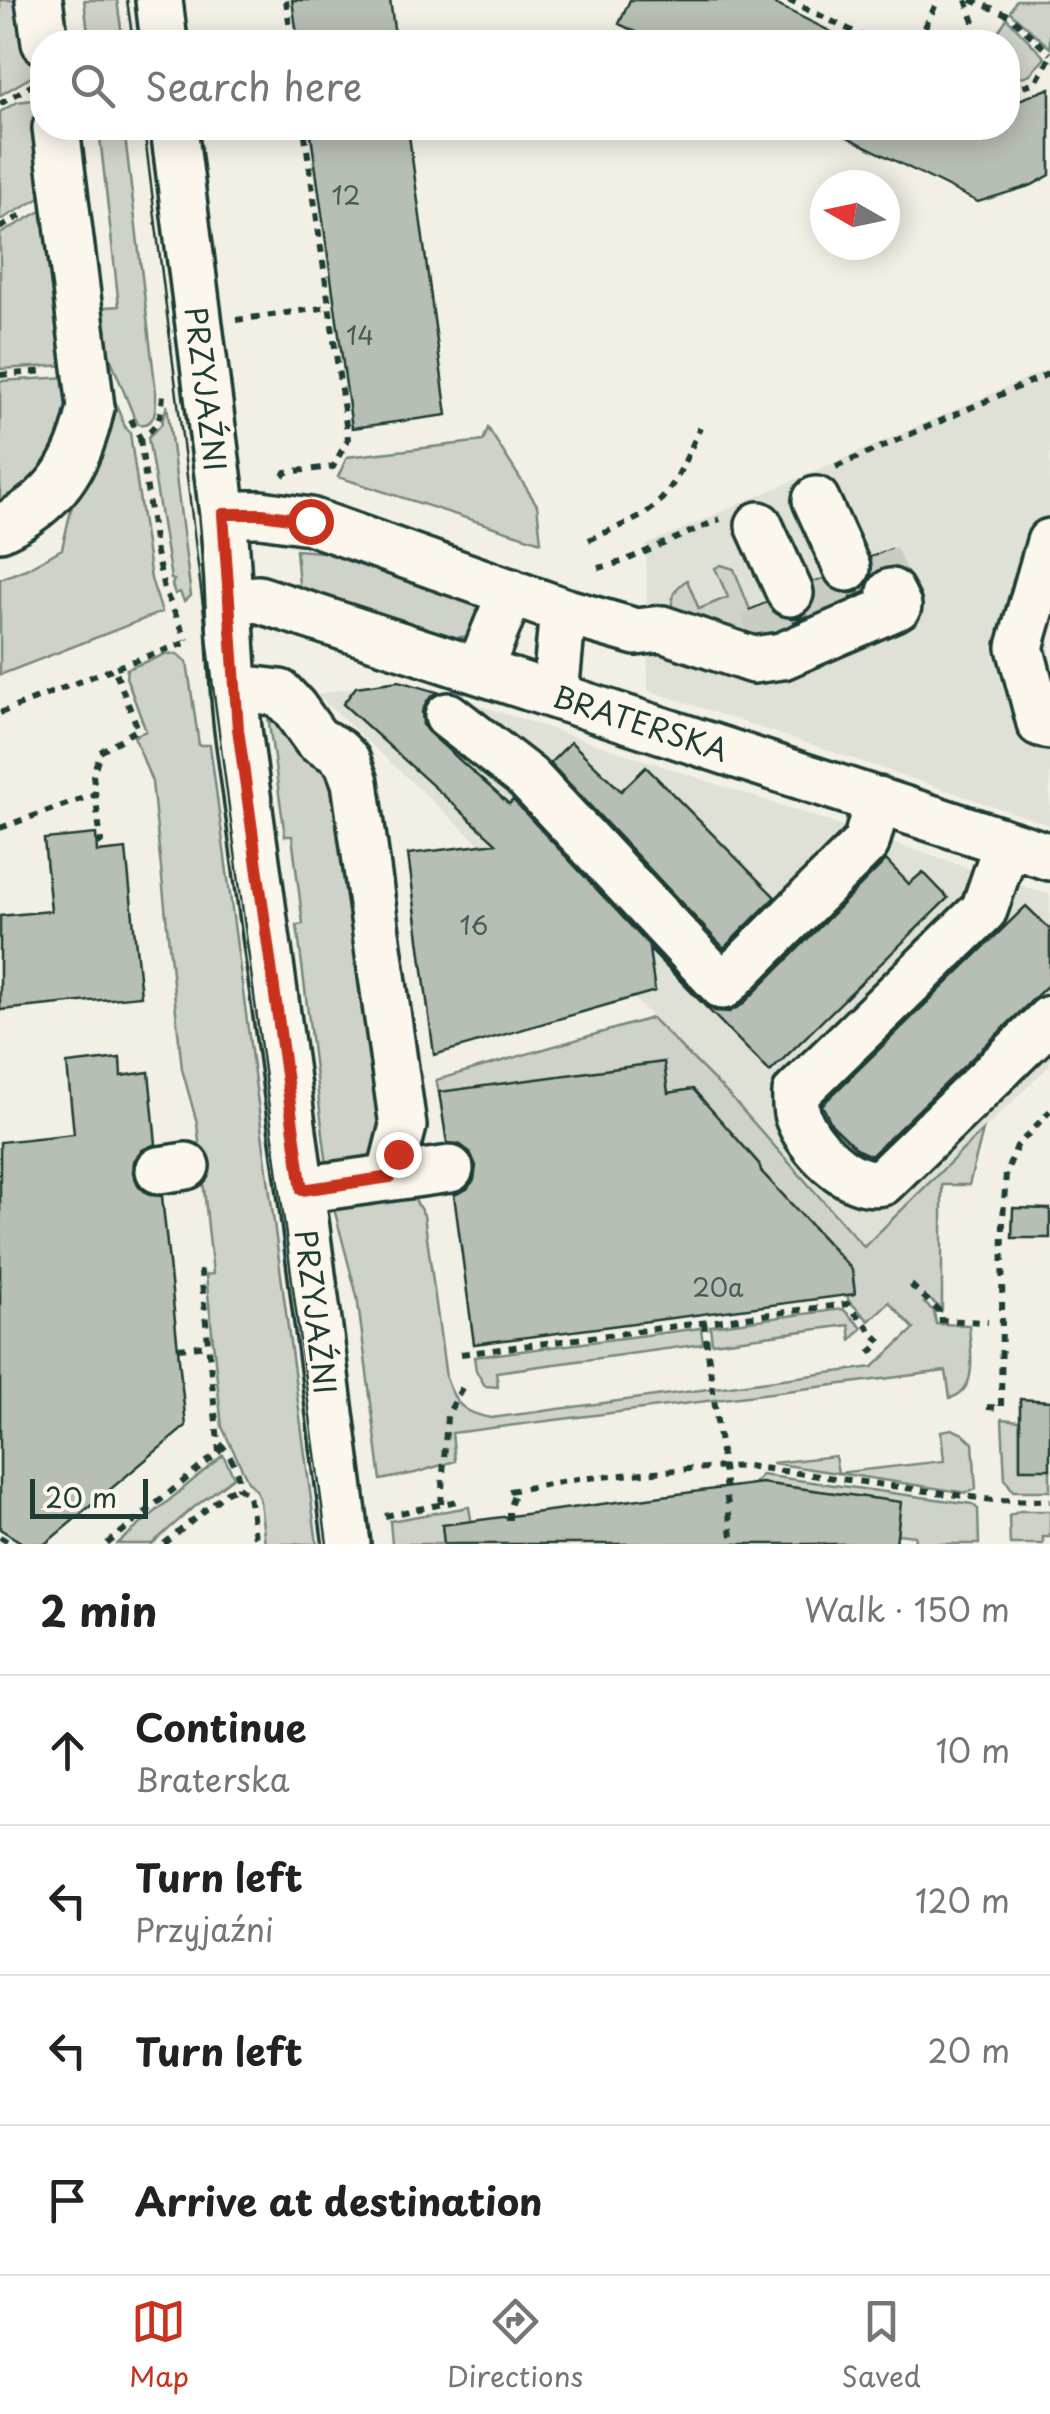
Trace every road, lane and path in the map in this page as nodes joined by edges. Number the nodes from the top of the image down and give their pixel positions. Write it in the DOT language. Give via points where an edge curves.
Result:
graph roads {
  1 [pos="39,0"];
  2 [pos="159,0"];
  3 [pos="286,0"];
  4 [pos="788,0"];
  5 [pos="938,0"];
  6 [pos="968,0"];
  7 [pos="43,30"];
  8 [pos="163,30"];
  9 [pos="290,30"];
  10 [pos="849,30"];
  11 [pos="924,30"];
  12 [pos="977,30"];
  13 [pos="1050,56"];
  14 [pos="30,85"];
  15 [pos="1020,87"];
  16 [pos="0,104"];
  17 [pos="58,140"];
  18 [pos="176,140"];
  19 [pos="306,140"];
  20 [pos="329,308"];
  21 [pos="232,321"];
  22 [pos="700,428"];
  23 [pos="140,438"];
  24 [pos="279,482"];
  25 [pos="223,514"];
  26 [pos="0,528"];
  27 [pos="589,540"];
  28 [pos="1050,542"];
  29 [pos="511,592"];
  30 [pos="229,602"];
  31 [pos="826,610"];
  32 [pos="563,611"];
  33 [pos="180,621"];
  34 [pos="188,642"];
  35 [pos="114,668"];
  36 [pos="480,670"];
  37 [pos="255,690"];
  38 [pos="555,694"];
  39 [pos="0,713"];
  40 [pos="448,716"];
  41 [pos="1050,726"];
  42 [pos="95,794"];
  43 [pos="878,800"];
  44 [pos="0,828"];
  45 [pos="1008,842"];
  46 [pos="97,843"];
  47 [pos="1050,857"];
  48 [pos="1050,1019"];
  49 [pos="1050,1111"];
  50 [pos="450,1169"];
  51 [pos="390,1177"];
  52 [pos="302,1190"];
  53 [pos="200,1264"];
  54 [pos="911,1285"];
  55 [pos="704,1322"];
  56 [pos="988,1322"];
  57 [pos="209,1344"];
  58 [pos="178,1348"];
  59 [pos="460,1354"];
  60 [pos="868,1354"];
  61 [pos="464,1384"];
  62 [pos="987,1407"];
  63 [pos="219,1444"];
  64 [pos="722,1468"];
  65 [pos="238,1486"];
  66 [pos="462,1500"];
  67 [pos="1050,1501"];
  68 [pos="440,1504"];
  69 [pos="509,1520"];
  70 [pos="363,1531"];
  71 [pos="0,1537"];
  72 [pos="11,1544"];
  73 [pos="107,1544"];
  74 [pos="164,1544"];
  75 [pos="256,1544"];
  76 [pos="733,1544"];
  1 -- 7 [label="street"];
  2 -- 8 [label="street"];
  3 -- 9 [label="path"];
  4 -- 10 [label="path"];
  5 -- 11 [label="path"];
  6 -- 12 [label="path"];
  6 -- 13 [label="path" via="1009,14"];
  13 -- 15 [label="path" via="1036,82"];
  14 -- 16 [label="path"];
  17 -- 26 [label="street" via="91,407 85,436 60,482 27,514"];
  18 -- 25 [label="street, PRZYJAŹNI"];
  19 -- 20 [label="path"];
  20 -- 21 [label="path"];
  20 -- 24 [label="path" via="348,438 333,467 286,472"];
  22 -- 27 [label="path" via="663,499"];
  23 -- 33 [label="path" via="155,548"];
  25 -- 29 [label="street" via="310,521"];
  25 -- 30 [label="street, PRZYJAŹNI"];
  28 -- 41 [label="street" via="1020,647 1040,723"];
  29 -- 32 [label="street"];
  29 -- 36 [label="street"];
  30 -- 36 [label="street, BRATERSKA" via="258,599"];
  30 -- 52 [label="street, PRZYJAŹNI" via="238,729"];
  31 -- 31 [label="street" via="788,513"];
  31 -- 32 [label="street" via="752,660 662,629 636,632"];
  32 -- 38 [label="street"];
  34 -- 35 [label="path"];
  35 -- 39 [label="path"];
  35 -- 42 [label="path" via="138,730 100,752"];
  36 -- 38 [label="street, BRATERSKA"];
  37 -- 51 [label="street" via="280,693 316,739 347,761 356,782 403,1126"];
  38 -- 43 [label="street, BRATERSKA"];
  40 -- 43 [label="street" via="527,777 723,986 866,843"];
  42 -- 44 [label="path"];
  42 -- 46 [label="path" via="102,842"];
  43 -- 45 [label="street, BRATERSKA"];
  45 -- 47 [label="street, BRATERSKA"];
  45 -- 48 [label="street" via="984,910 796,1093 796,1113 808,1138 844,1173 882,1182"];
  49 -- 62 [label="path" via="1017,1146 1006,1173 1001,1408"];
  50 -- 51 [label="street"];
  51 -- 52 [label="street"];
  52 -- 70 [label="street, PRZYJAŹNI"];
  53 -- 57 [label="path"];
  54 -- 56 [label="path" via="938,1311 938,1320"];
  55 -- 59 [label="path"];
  55 -- 60 [label="path" via="847,1304 880,1342"];
  55 -- 64 [label="path"];
  57 -- 58 [label="path"];
  57 -- 63 [label="path"];
  61 -- 68 [label="path" via="447,1416"];
  63 -- 65 [label="path" via="240,1478"];
  63 -- 73 [label="path" via="219,1452"];
  64 -- 67 [label="path"];
  64 -- 69 [label="path" via="512,1490"];
  64 -- 76 [label="path"];
  65 -- 74 [label="path"];
  65 -- 75 [label="path" via="249,1496"];
  66 -- 68 [label="path"];
  68 -- 70 [label="path"];
  71 -- 72 [label="path"];
}
